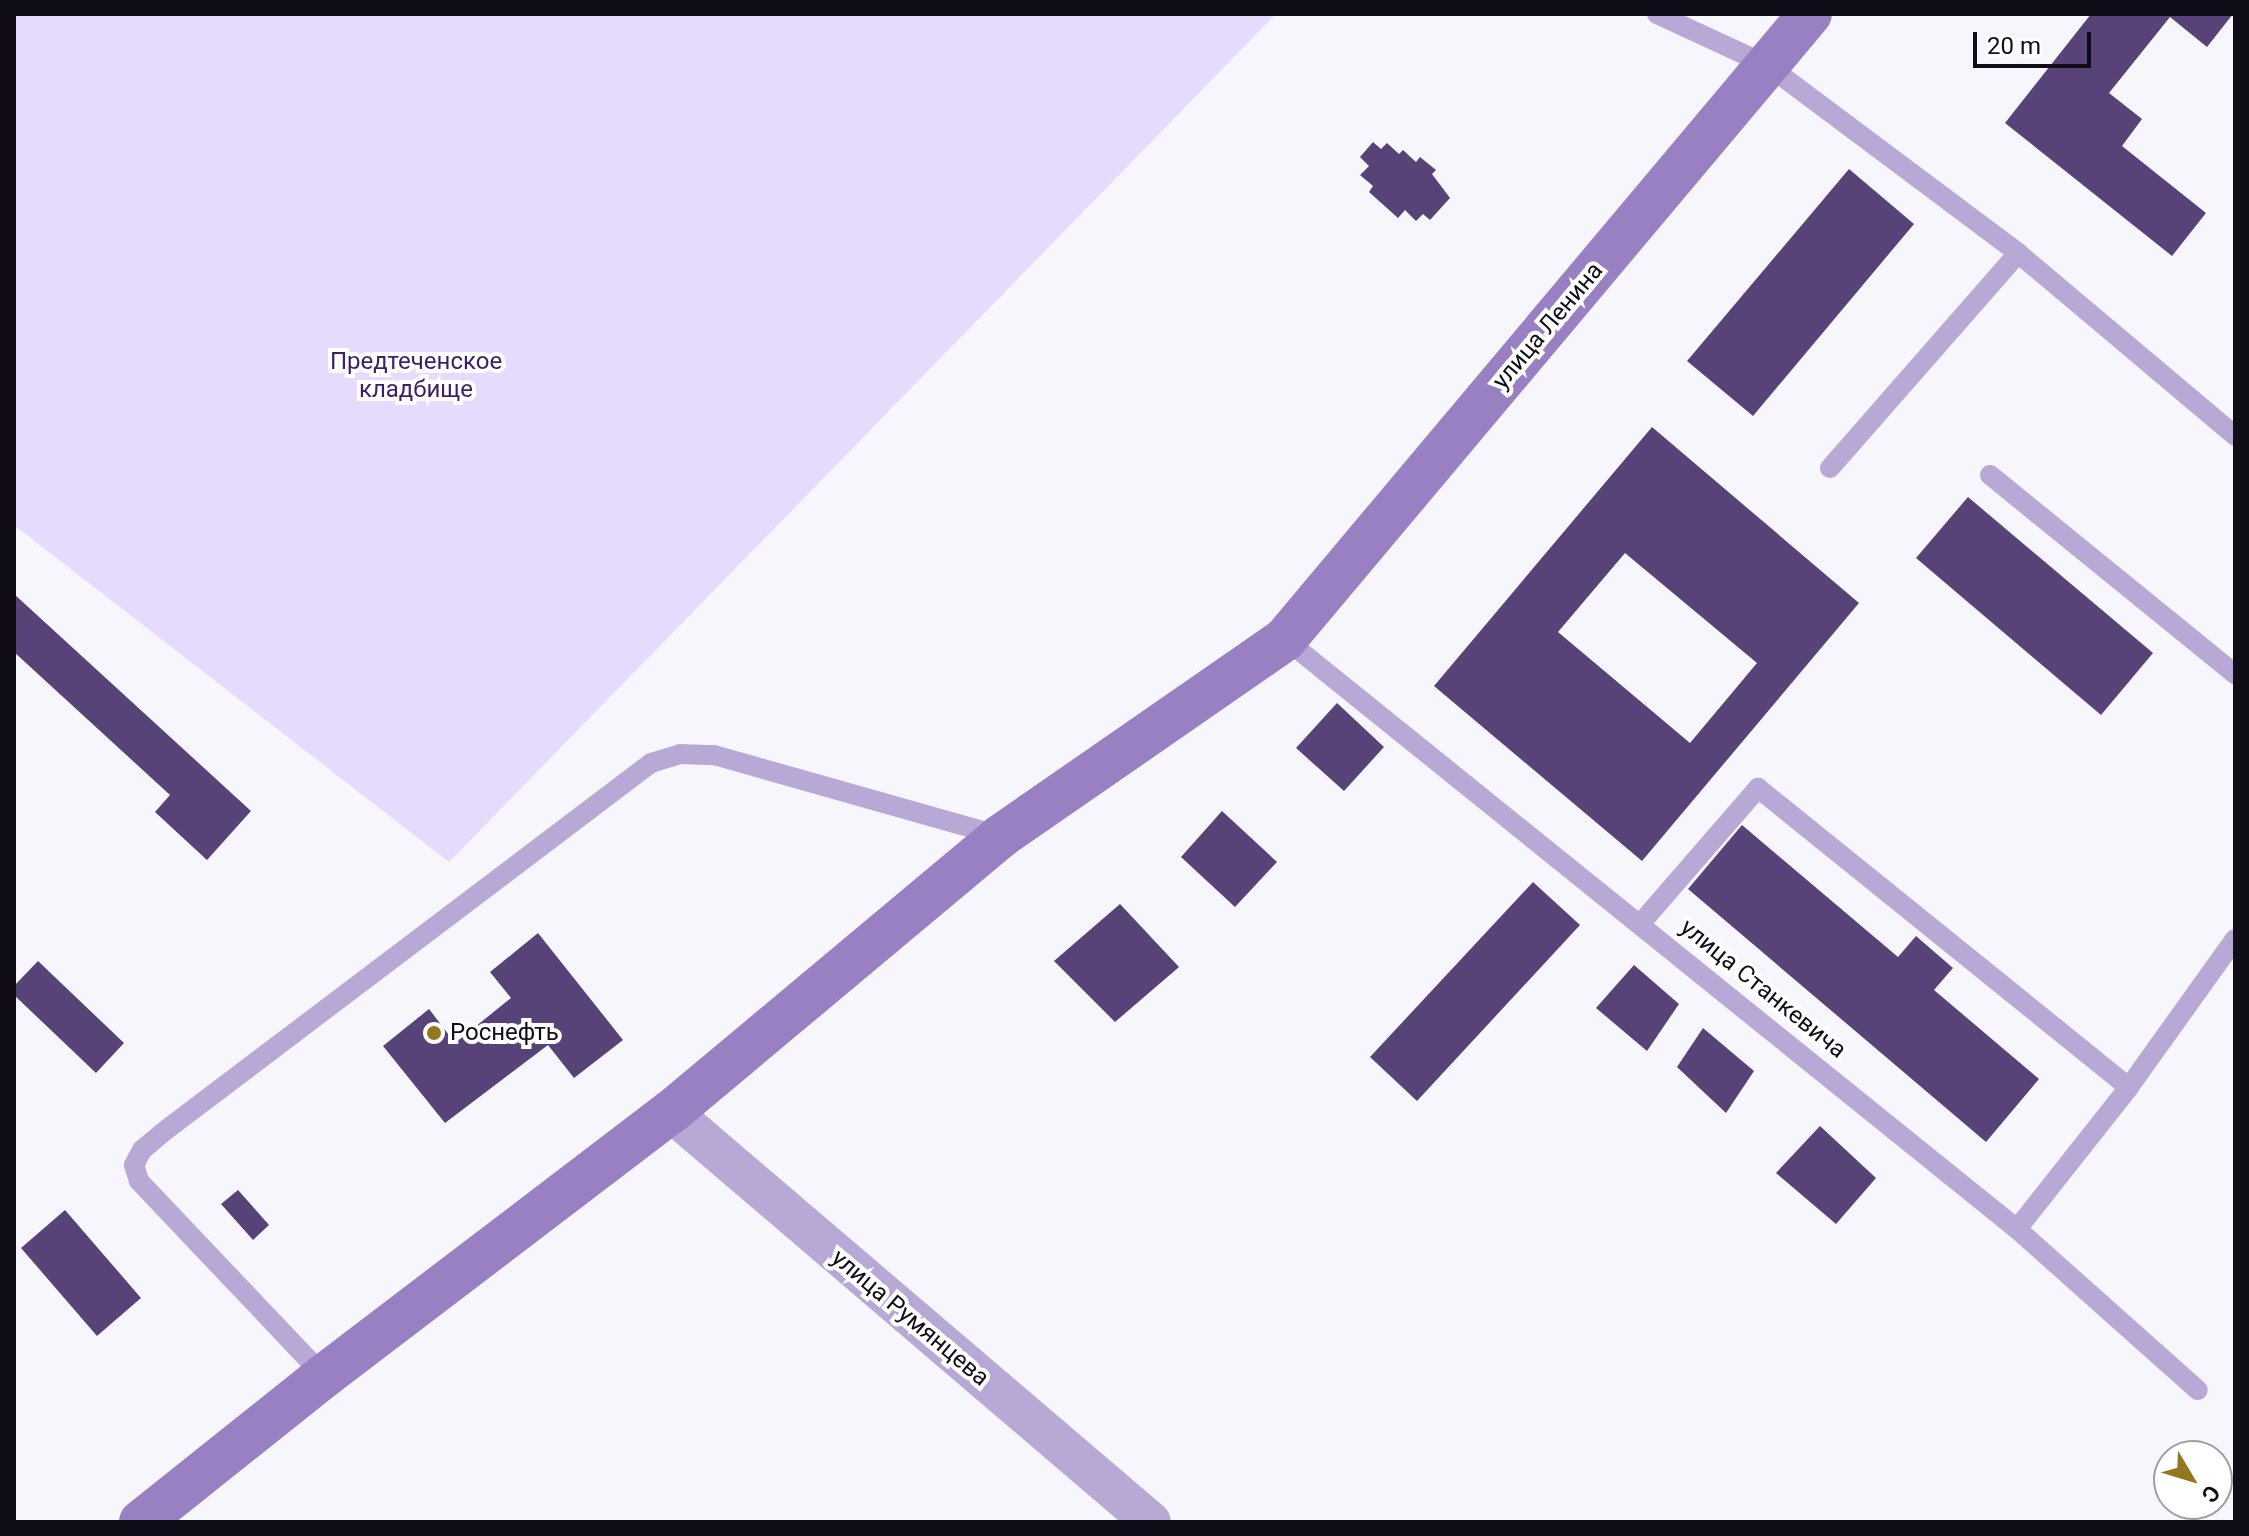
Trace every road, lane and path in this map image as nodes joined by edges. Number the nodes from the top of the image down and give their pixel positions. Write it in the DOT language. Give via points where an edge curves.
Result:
graph roads {
  1 [pos="1657,14"];
  2 [pos="1810,14"];
  3 [pos="1767,65"];
  4 [pos="2018,253"];
  5 [pos="2235,436"];
  6 [pos="1830,468"];
  7 [pos="1990,475"];
  8 [pos="1285,639"];
  9 [pos="2235,674"];
  10 [pos="1001,836"];
  11 [pos="1641,923"];
  12 [pos="2235,939"];
  13 [pos="2129,1087"];
  14 [pos="671,1112"];
  15 [pos="2017,1229"];
  16 [pos="324,1376"];
  17 [pos="2198,1390"];
  18 [pos="141,1522"];
  19 [pos="1151,1522"];
  1 -- 3 [label="lane"];
  2 -- 3 [label="street, улица Ленина"];
  3 -- 4 [label="lane"];
  3 -- 8 [label="street, улица Ленина"];
  4 -- 5 [label="lane"];
  4 -- 6 [label="lane"];
  7 -- 9 [label="lane"];
  8 -- 10 [label="street, улица Ленина"];
  8 -- 11 [label="lane, улица Станкевича"];
  10 -- 14 [label="street, улица Ленина"];
  10 -- 16 [label="lane" via="714,755 680,754 651,763 162,1133 134,1165 139,1181"];
  11 -- 13 [label="lane" via="1758,788"];
  11 -- 15 [label="lane, улица Станкевича"];
  12 -- 13 [label="lane"];
  13 -- 15 [label="lane"];
  14 -- 16 [label="street, улица Ленина"];
  14 -- 19 [label="street, улица Румянцева"];
  15 -- 17 [label="lane, улица Станкевича"];
  16 -- 18 [label="street, улица Ленина"];
}
